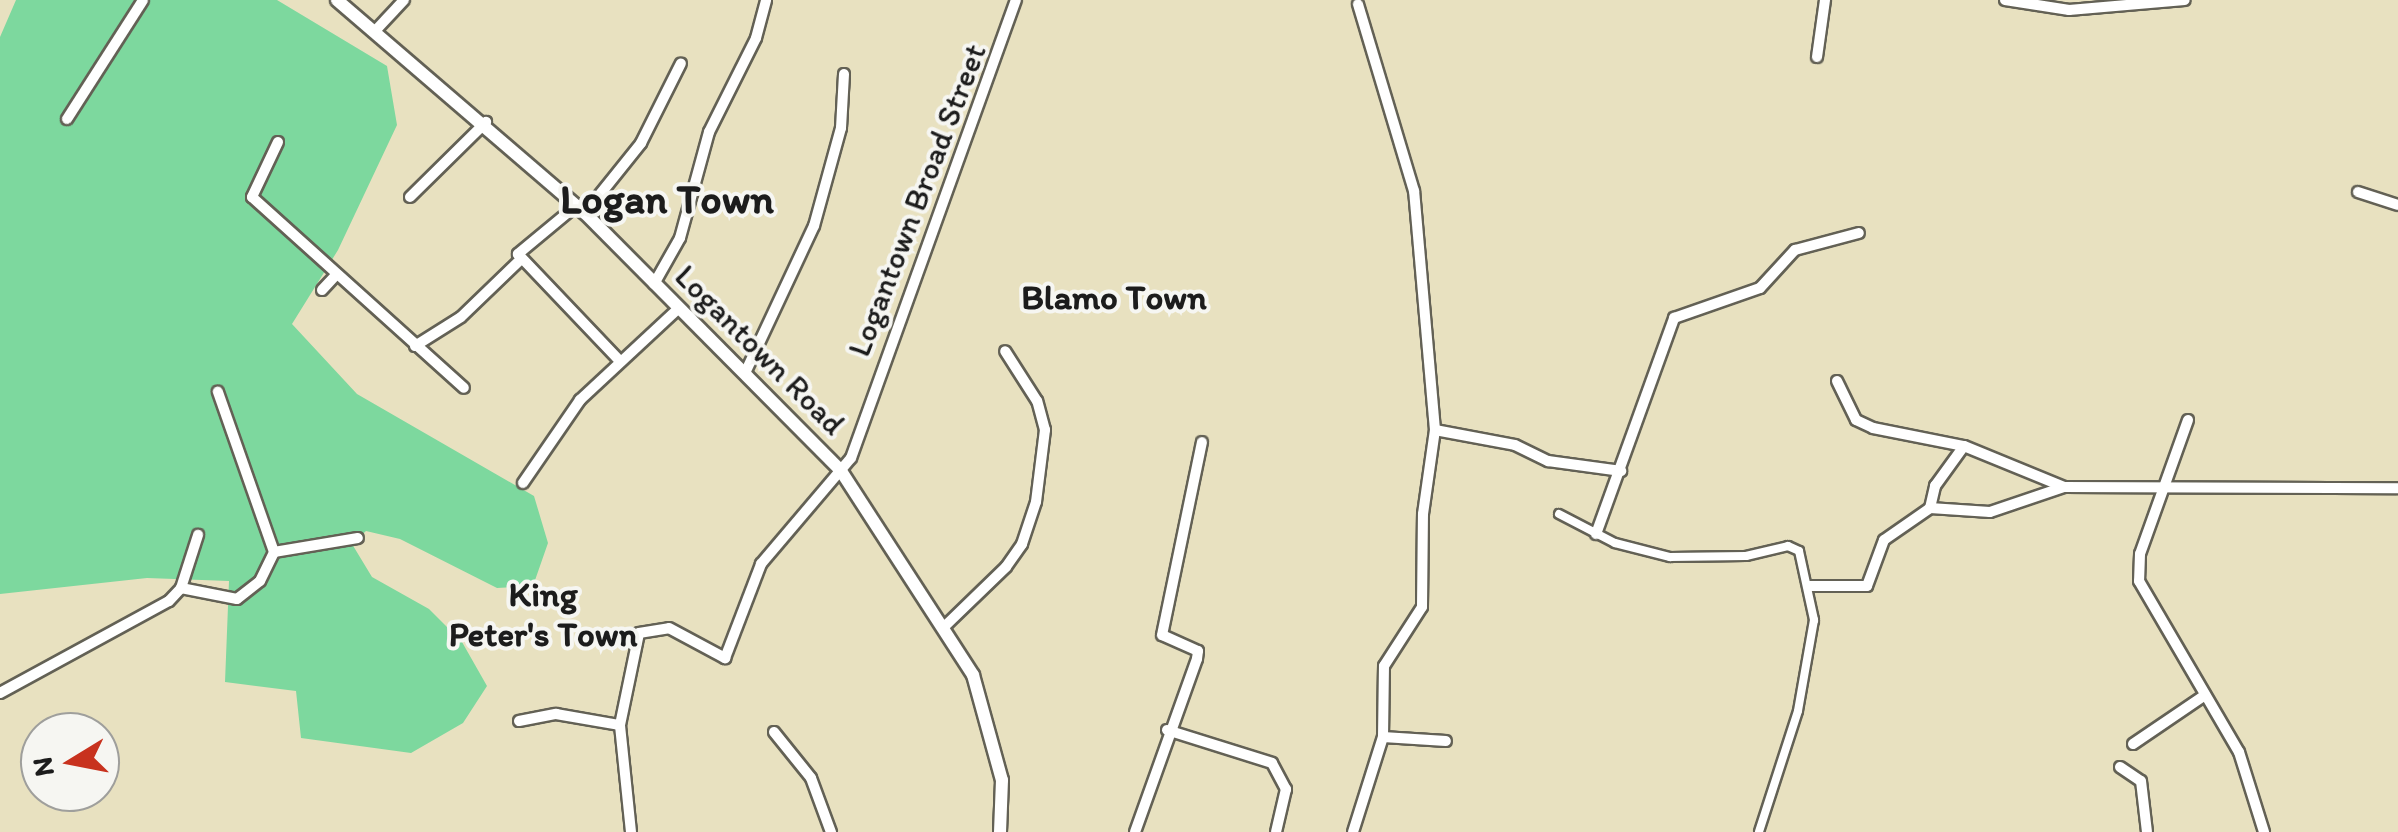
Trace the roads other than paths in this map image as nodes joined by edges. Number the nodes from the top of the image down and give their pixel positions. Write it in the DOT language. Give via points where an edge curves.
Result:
graph roads {
  1 [pos="143,0"];
  2 [pos="337,0"];
  3 [pos="404,0"];
  4 [pos="766,0"];
  5 [pos="1016,0"];
  6 [pos="1825,0"];
  7 [pos="2006,0"];
  8 [pos="2184,0"];
  9 [pos="1358,4"];
  10 [pos="376,30"];
  11 [pos="1817,57"];
  12 [pos="681,63"];
  13 [pos="844,74"];
  14 [pos="67,119"];
  15 [pos="486,122"];
  16 [pos="278,142"];
  17 [pos="2358,192"];
  18 [pos="410,197"];
  19 [pos="2398,205"];
  20 [pos="581,209"];
  21 [pos="1858,233"];
  22 [pos="520,260"];
  23 [pos="335,276"];
  24 [pos="654,284"];
  25 [pos="322,290"];
  26 [pos="680,308"];
  27 [pos="415,346"];
  28 [pos="1005,351"];
  29 [pos="618,359"];
  30 [pos="746,373"];
  31 [pos="1836,381"];
  32 [pos="464,388"];
  33 [pos="218,392"];
  34 [pos="2188,420"];
  35 [pos="1434,430"];
  36 [pos="1202,442"];
  37 [pos="1964,446"];
  38 [pos="841,471"];
  39 [pos="1621,472"];
  40 [pos="523,483"];
  41 [pos="2164,486"];
  42 [pos="2064,487"];
  43 [pos="2398,488"];
  44 [pos="1930,508"];
  45 [pos="1559,514"];
  46 [pos="1596,534"];
  47 [pos="198,535"];
  48 [pos="358,538"];
  49 [pos="274,552"];
  50 [pos="1810,586"];
  51 [pos="180,588"];
  52 [pos="944,626"];
  53 [pos="0,693"];
  54 [pos="2205,696"];
  55 [pos="519,721"];
  56 [pos="620,725"];
  57 [pos="1167,730"];
  58 [pos="774,732"];
  59 [pos="1383,737"];
  60 [pos="1446,741"];
  61 [pos="2133,744"];
  62 [pos="2120,767"];
  63 [pos="630,832"];
  64 [pos="831,832"];
  65 [pos="1000,832"];
  66 [pos="1135,832"];
  67 [pos="1276,832"];
  68 [pos="1353,832"];
  69 [pos="1759,832"];
  70 [pos="2146,832"];
  71 [pos="2264,832"];
  1 -- 14 [label="street"];
  2 -- 10 [label="street, Logantown Road"];
  3 -- 10 [label="street"];
  4 -- 24 [label="street" via="756,38 709,132 680,238"];
  5 -- 38 [label="street, Logantown Broad Street" via="880,366 860,440"];
  6 -- 11 [label="street"];
  7 -- 8 [label="street" via="2069,10"];
  9 -- 35 [label="street" via="1414,192"];
  10 -- 15 [label="street, Logantown Road"];
  12 -- 20 [label="street" via="641,144"];
  13 -- 30 [label="street" via="841,128 814,226"];
  15 -- 18 [label="street"];
  15 -- 20 [label="street, Logantown Road"];
  16 -- 23 [label="street" via="252,197"];
  17 -- 19 [label="street"];
  20 -- 22 [label="street" via="522,249"];
  20 -- 24 [label="street, Logantown Road"];
  21 -- 39 [label="street" via="1796,250 1760,288 1674,318"];
  22 -- 27 [label="street" via="461,317"];
  22 -- 29 [label="street"];
  23 -- 25 [label="street"];
  23 -- 27 [label="street"];
  24 -- 26 [label="street, Logantown Road"];
  26 -- 29 [label="street"];
  26 -- 30 [label="street, Logantown Road"];
  27 -- 32 [label="street"];
  28 -- 52 [label="street" via="1037,401 1045,430 1038,491 1022,544 986,591"];
  29 -- 40 [label="street" via="580,400"];
  30 -- 38 [label="street, Logantown Road"];
  31 -- 37 [label="street" via="1856,420"];
  33 -- 49 [label="street"];
  34 -- 41 [label="street"];
  35 -- 39 [label="street" via="1516,444 1548,461"];
  35 -- 59 [label="street" via="1423,514 1422,608 1384,666"];
  36 -- 57 [label="street" via="1162,635 1198,651"];
  37 -- 42 [label="street"];
  37 -- 44 [label="street" via="1935,486"];
  38 -- 52 [label="street, Logantown Road"];
  38 -- 56 [label="street, Logantown Broad Street" via="760,564 725,658 669,628 640,633"];
  39 -- 46 [label="street"];
  41 -- 42 [label="street"];
  41 -- 43 [label="street"];
  41 -- 54 [label="street" via="2140,554 2139,581"];
  42 -- 44 [label="street" via="1990,512"];
  44 -- 50 [label="street" via="1884,540 1868,586"];
  45 -- 46 [label="street"];
  46 -- 50 [label="street" via="1670,557 1746,556 1788,546 1804,558"];
  47 -- 51 [label="street"];
  48 -- 49 [label="street"];
  49 -- 51 [label="street" via="250,593 236,599"];
  50 -- 69 [label="street" via="1814,620 1798,711"];
  51 -- 53 [label="street" via="144,620 51,660"];
  52 -- 65 [label="street, Logantown Road" via="973,674 996,751"];
  54 -- 61 [label="street"];
  54 -- 71 [label="street" via="2238,752"];
  55 -- 56 [label="street" via="556,714"];
  56 -- 63 [label="street"];
  57 -- 66 [label="street"];
  57 -- 67 [label="street" via="1272,763 1286,789"];
  58 -- 64 [label="street" via="811,778"];
  59 -- 60 [label="street"];
  59 -- 68 [label="street"];
  62 -- 70 [label="street" via="2140,781"];
}
